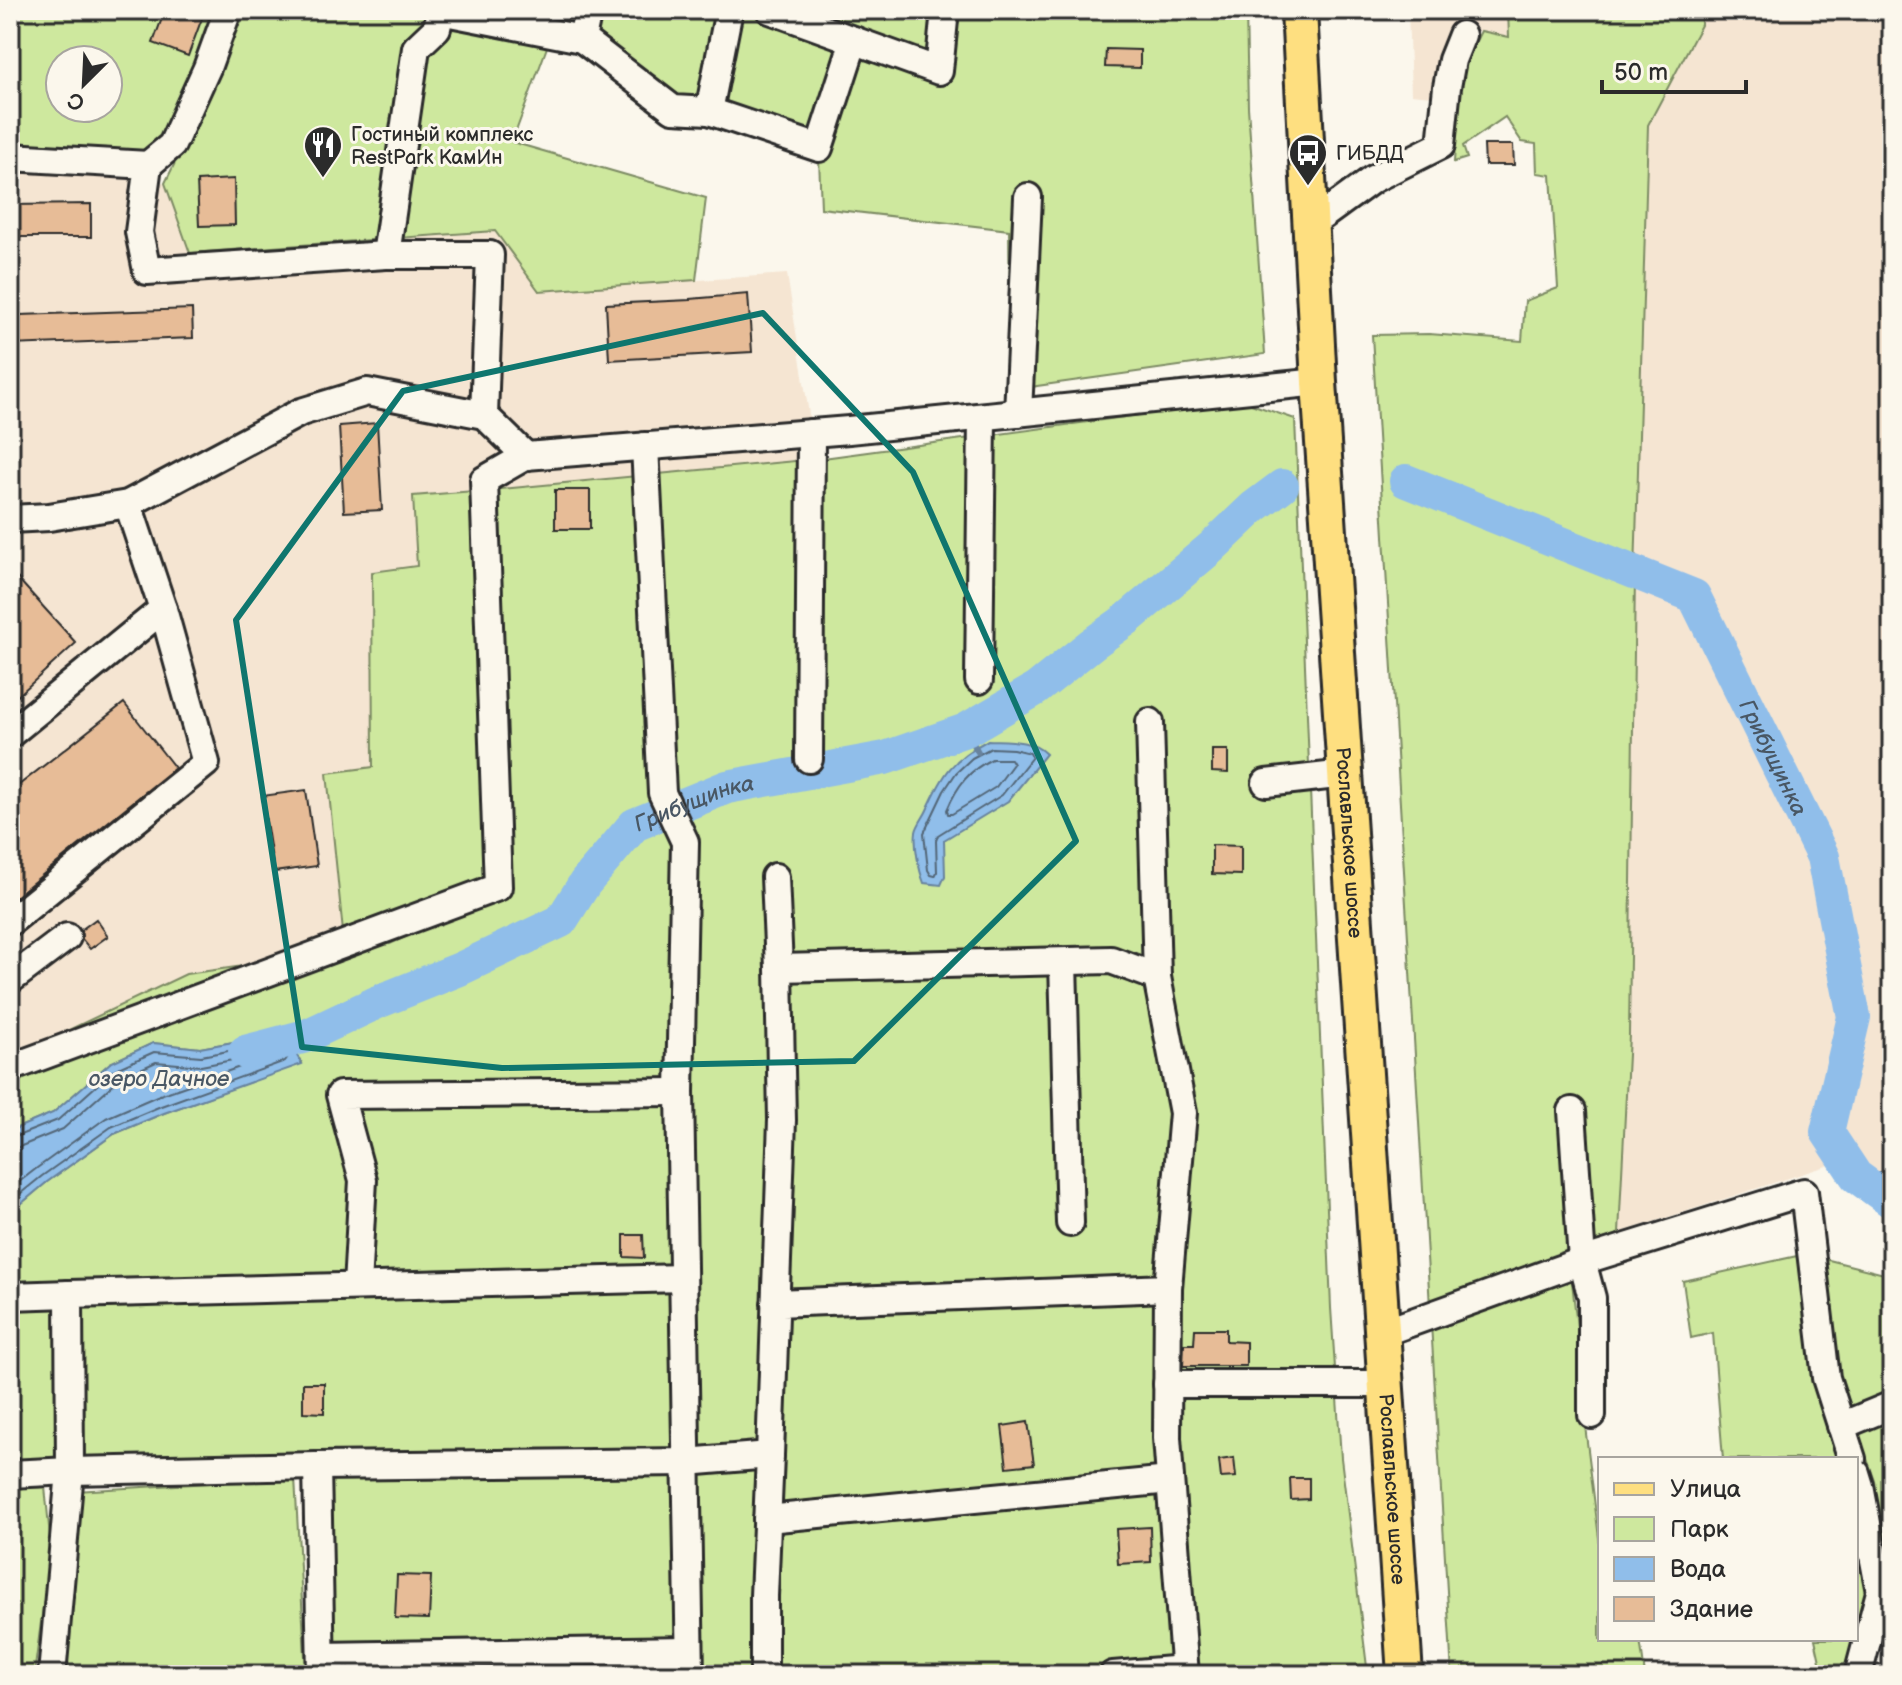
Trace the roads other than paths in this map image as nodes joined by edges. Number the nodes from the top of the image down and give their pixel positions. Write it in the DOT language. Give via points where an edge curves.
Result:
graph roads {
  1 [pos="228,10"];
  2 [pos="440,10"];
  3 [pos="588,10"];
  4 [pos="729,10"];
  5 [pos="770,10"];
  6 [pos="945,10"];
  7 [pos="1299,10"];
  8 [pos="1462,35"];
  9 [pos="582,39"];
  10 [pos="854,40"];
  11 [pos="709,111"];
  12 [pos="10,157"];
  13 [pos="148,165"];
  14 [pos="1028,197"];
  15 [pos="1310,225"];
  16 [pos="386,255"];
  17 [pos="1319,382"];
  18 [pos="1018,413"];
  19 [pos="484,415"];
  20 [pos="982,417"];
  21 [pos="811,433"];
  22 [pos="645,446"];
  23 [pos="526,456"];
  24 [pos="128,504"];
  25 [pos="10,519"];
  26 [pos="163,609"];
  27 [pos="979,680"];
  28 [pos="1150,722"];
  29 [pos="10,734"];
  30 [pos="809,759"];
  31 [pos="1345,774"];
  32 [pos="1266,783"];
  33 [pos="775,877"];
  34 [pos="10,922"];
  35 [pos="67,937"];
  36 [pos="1063,962"];
  37 [pos="779,968"];
  38 [pos="1157,977"];
  39 [pos="10,980"];
  40 [pos="10,1068"];
  41 [pos="680,1092"];
  42 [pos="1572,1111"];
  43 [pos="1070,1223"];
  44 [pos="1582,1261"];
  45 [pos="683,1278"];
  46 [pos="357,1286"];
  47 [pos="1168,1288"];
  48 [pos="69,1294"];
  49 [pos="10,1296"];
  50 [pos="775,1303"];
  51 [pos="1382,1333"];
  52 [pos="1167,1384"];
  53 [pos="1385,1384"];
  54 [pos="1892,1405"];
  55 [pos="1592,1415"];
  56 [pos="1841,1426"];
  57 [pos="770,1455"];
  58 [pos="1851,1457"];
  59 [pos="686,1462"];
  60 [pos="317,1466"];
  61 [pos="70,1471"];
  62 [pos="10,1474"];
  63 [pos="1170,1480"];
  64 [pos="1858,1480"];
  65 [pos="767,1519"];
  66 [pos="689,1662"];
  67 [pos="321,1665"];
  68 [pos="1185,1672"];
  69 [pos="52,1675"];
  70 [pos="764,1675"];
  71 [pos="1113,1675"];
  72 [pos="1405,1675"];
  73 [pos="1858,1675"];
  1 -- 13 [label="lane" via="172,145"];
  2 -- 9 [label="lane"];
  2 -- 16 [label="lane" via="437,28 416,48"];
  3 -- 9 [label="lane"];
  4 -- 11 [label="lane"];
  5 -- 10 [label="lane"];
  6 -- 10 [label="lane" via="939,71"];
  7 -- 15 [label="main road, Рославльское шоссе"];
  8 -- 15 [label="lane" via="1452,60 1441,145 1373,179"];
  9 -- 11 [label="lane" via="673,109"];
  10 -- 11 [label="lane" via="819,148"];
  12 -- 13 [label="lane"];
  13 -- 16 [label="lane" via="139,232 147,271"];
  14 -- 18 [label="lane"];
  15 -- 17 [label="main road, Рославльское шоссе"];
  16 -- 19 [label="lane" via="490,255"];
  17 -- 18 [label="lane"];
  17 -- 31 [label="main road, Рославльское шоссе"];
  18 -- 20 [label="lane"];
  19 -- 23 [label="lane"];
  19 -- 24 [label="lane" via="367,392 301,412"];
  20 -- 21 [label="lane"];
  20 -- 27 [label="lane"];
  21 -- 22 [label="lane"];
  21 -- 30 [label="lane"];
  22 -- 23 [label="lane"];
  22 -- 41 [label="lane" via="662,793 685,842"];
  23 -- 40 [label="lane" via="484,480 498,887"];
  24 -- 25 [label="lane"];
  24 -- 26 [label="lane"];
  26 -- 29 [label="lane"];
  26 -- 34 [label="lane" via="206,763"];
  28 -- 38 [label="lane"];
  31 -- 32 [label="lane"];
  31 -- 51 [label="main road, Рославльское шоссе"];
  33 -- 37 [label="lane"];
  35 -- 39 [label="lane"];
  36 -- 37 [label="lane"];
  36 -- 38 [label="lane" via="1111,960"];
  36 -- 43 [label="lane"];
  37 -- 50 [label="lane" via="782,1120"];
  38 -- 47 [label="lane" via="1183,1113"];
  41 -- 45 [label="lane"];
  41 -- 46 [label="lane" via="340,1095 363,1180"];
  42 -- 44 [label="lane"];
  44 -- 51 [label="lane"];
  44 -- 55 [label="lane" via="1592,1298"];
  44 -- 56 [label="lane" via="1804,1192 1826,1378"];
  45 -- 46 [label="lane"];
  45 -- 59 [label="lane"];
  46 -- 48 [label="lane"];
  47 -- 50 [label="lane"];
  47 -- 52 [label="lane"];
  48 -- 49 [label="lane"];
  48 -- 61 [label="lane"];
  50 -- 57 [label="lane"];
  51 -- 53 [label="main road, Рославльское шоссе"];
  52 -- 53 [label="lane"];
  52 -- 63 [label="lane"];
  53 -- 72 [label="main road, Рославльское шоссе"];
  54 -- 56 [label="lane"];
  56 -- 58 [label="lane"];
  57 -- 59 [label="lane"];
  57 -- 65 [label="lane"];
  59 -- 60 [label="lane"];
  59 -- 66 [label="lane"];
  60 -- 61 [label="lane"];
  60 -- 67 [label="lane"];
  61 -- 62 [label="lane"];
  61 -- 69 [label="lane"];
  63 -- 65 [label="lane"];
  63 -- 68 [label="lane"];
  64 -- 73 [label="lane" via="1880,1592"];
  65 -- 70 [label="lane"];
  66 -- 67 [label="lane"];
  68 -- 71 [label="lane"];
}
